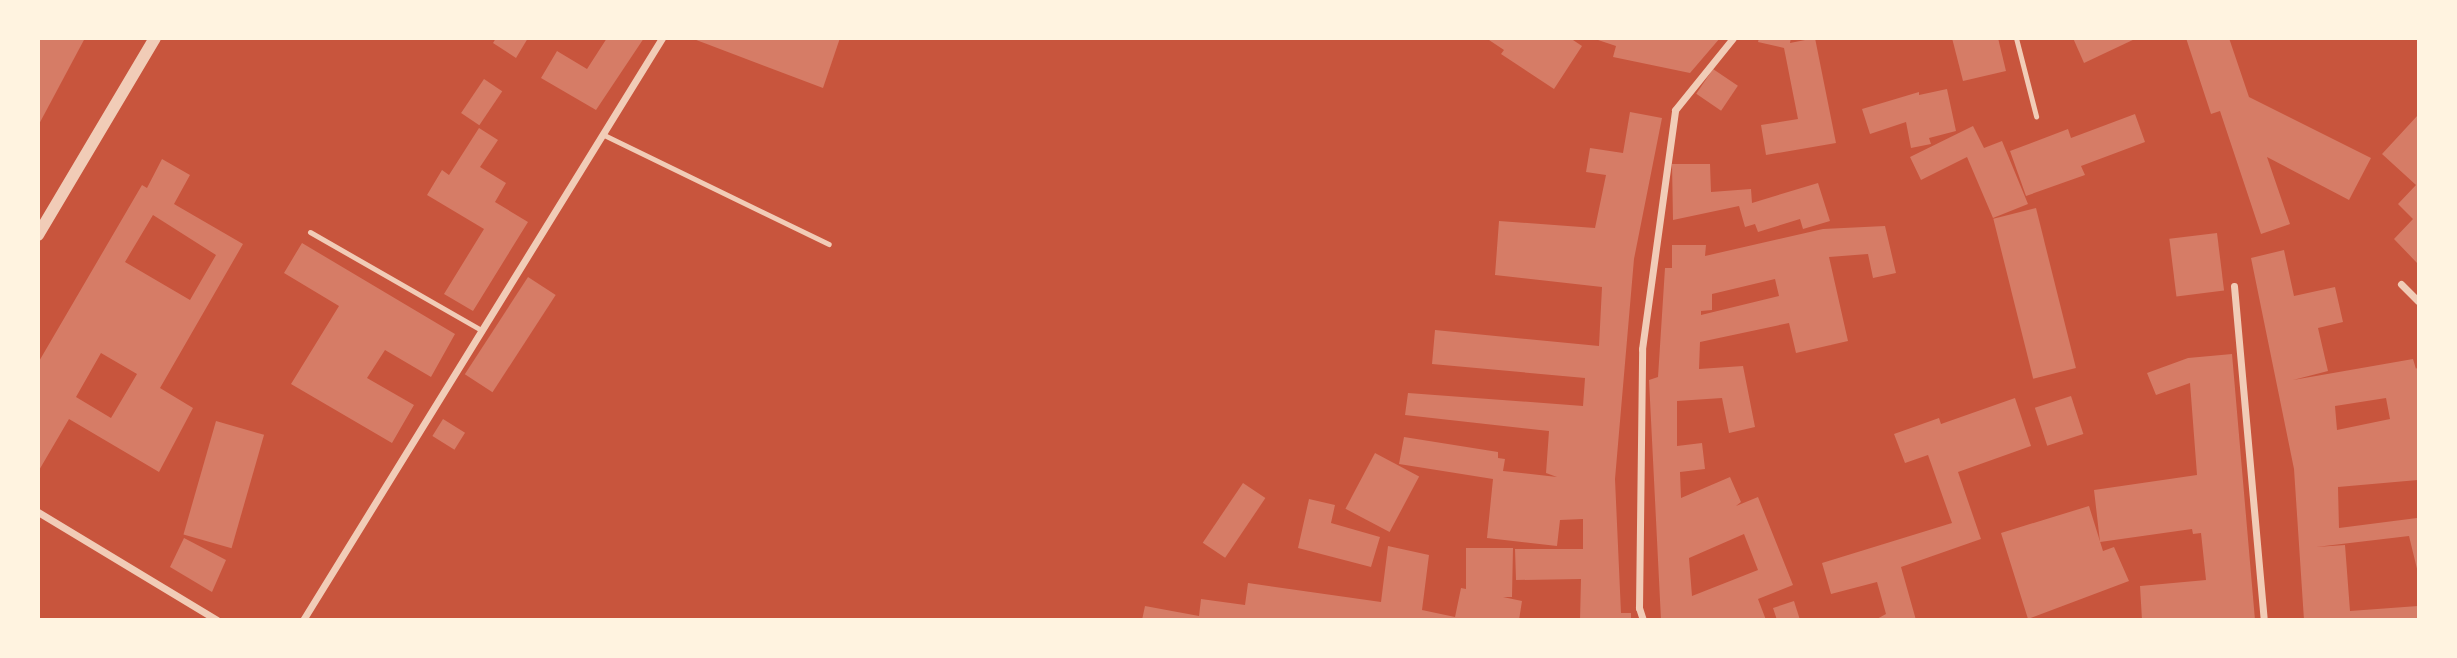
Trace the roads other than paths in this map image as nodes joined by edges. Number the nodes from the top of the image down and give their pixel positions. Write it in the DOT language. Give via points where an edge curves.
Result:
graph roads {
  1 [pos="155,38"];
  2 [pos="662,38"];
  3 [pos="1733,38"];
  4 [pos="2017,38"];
  5 [pos="2036,116"];
  6 [pos="602,134"];
  7 [pos="310,232"];
  8 [pos="38,235"];
  9 [pos="830,244"];
  10 [pos="2401,284"];
  11 [pos="2234,286"];
  12 [pos="2418,301"];
  13 [pos="481,330"];
  14 [pos="38,512"];
  15 [pos="217,620"];
  16 [pos="303,620"];
  17 [pos="1643,620"];
  18 [pos="2264,620"];
  1 -- 8 [label="street"];
  2 -- 6 [label="street"];
  3 -- 17 [label="street" via="1675,110 1642,349 1639,608"];
  4 -- 5 [label="lane"];
  6 -- 9 [label="lane"];
  6 -- 13 [label="street"];
  7 -- 13 [label="lane"];
  10 -- 12 [label="street"];
  11 -- 18 [label="street"];
  13 -- 16 [label="street"];
  14 -- 15 [label="street"];
}
